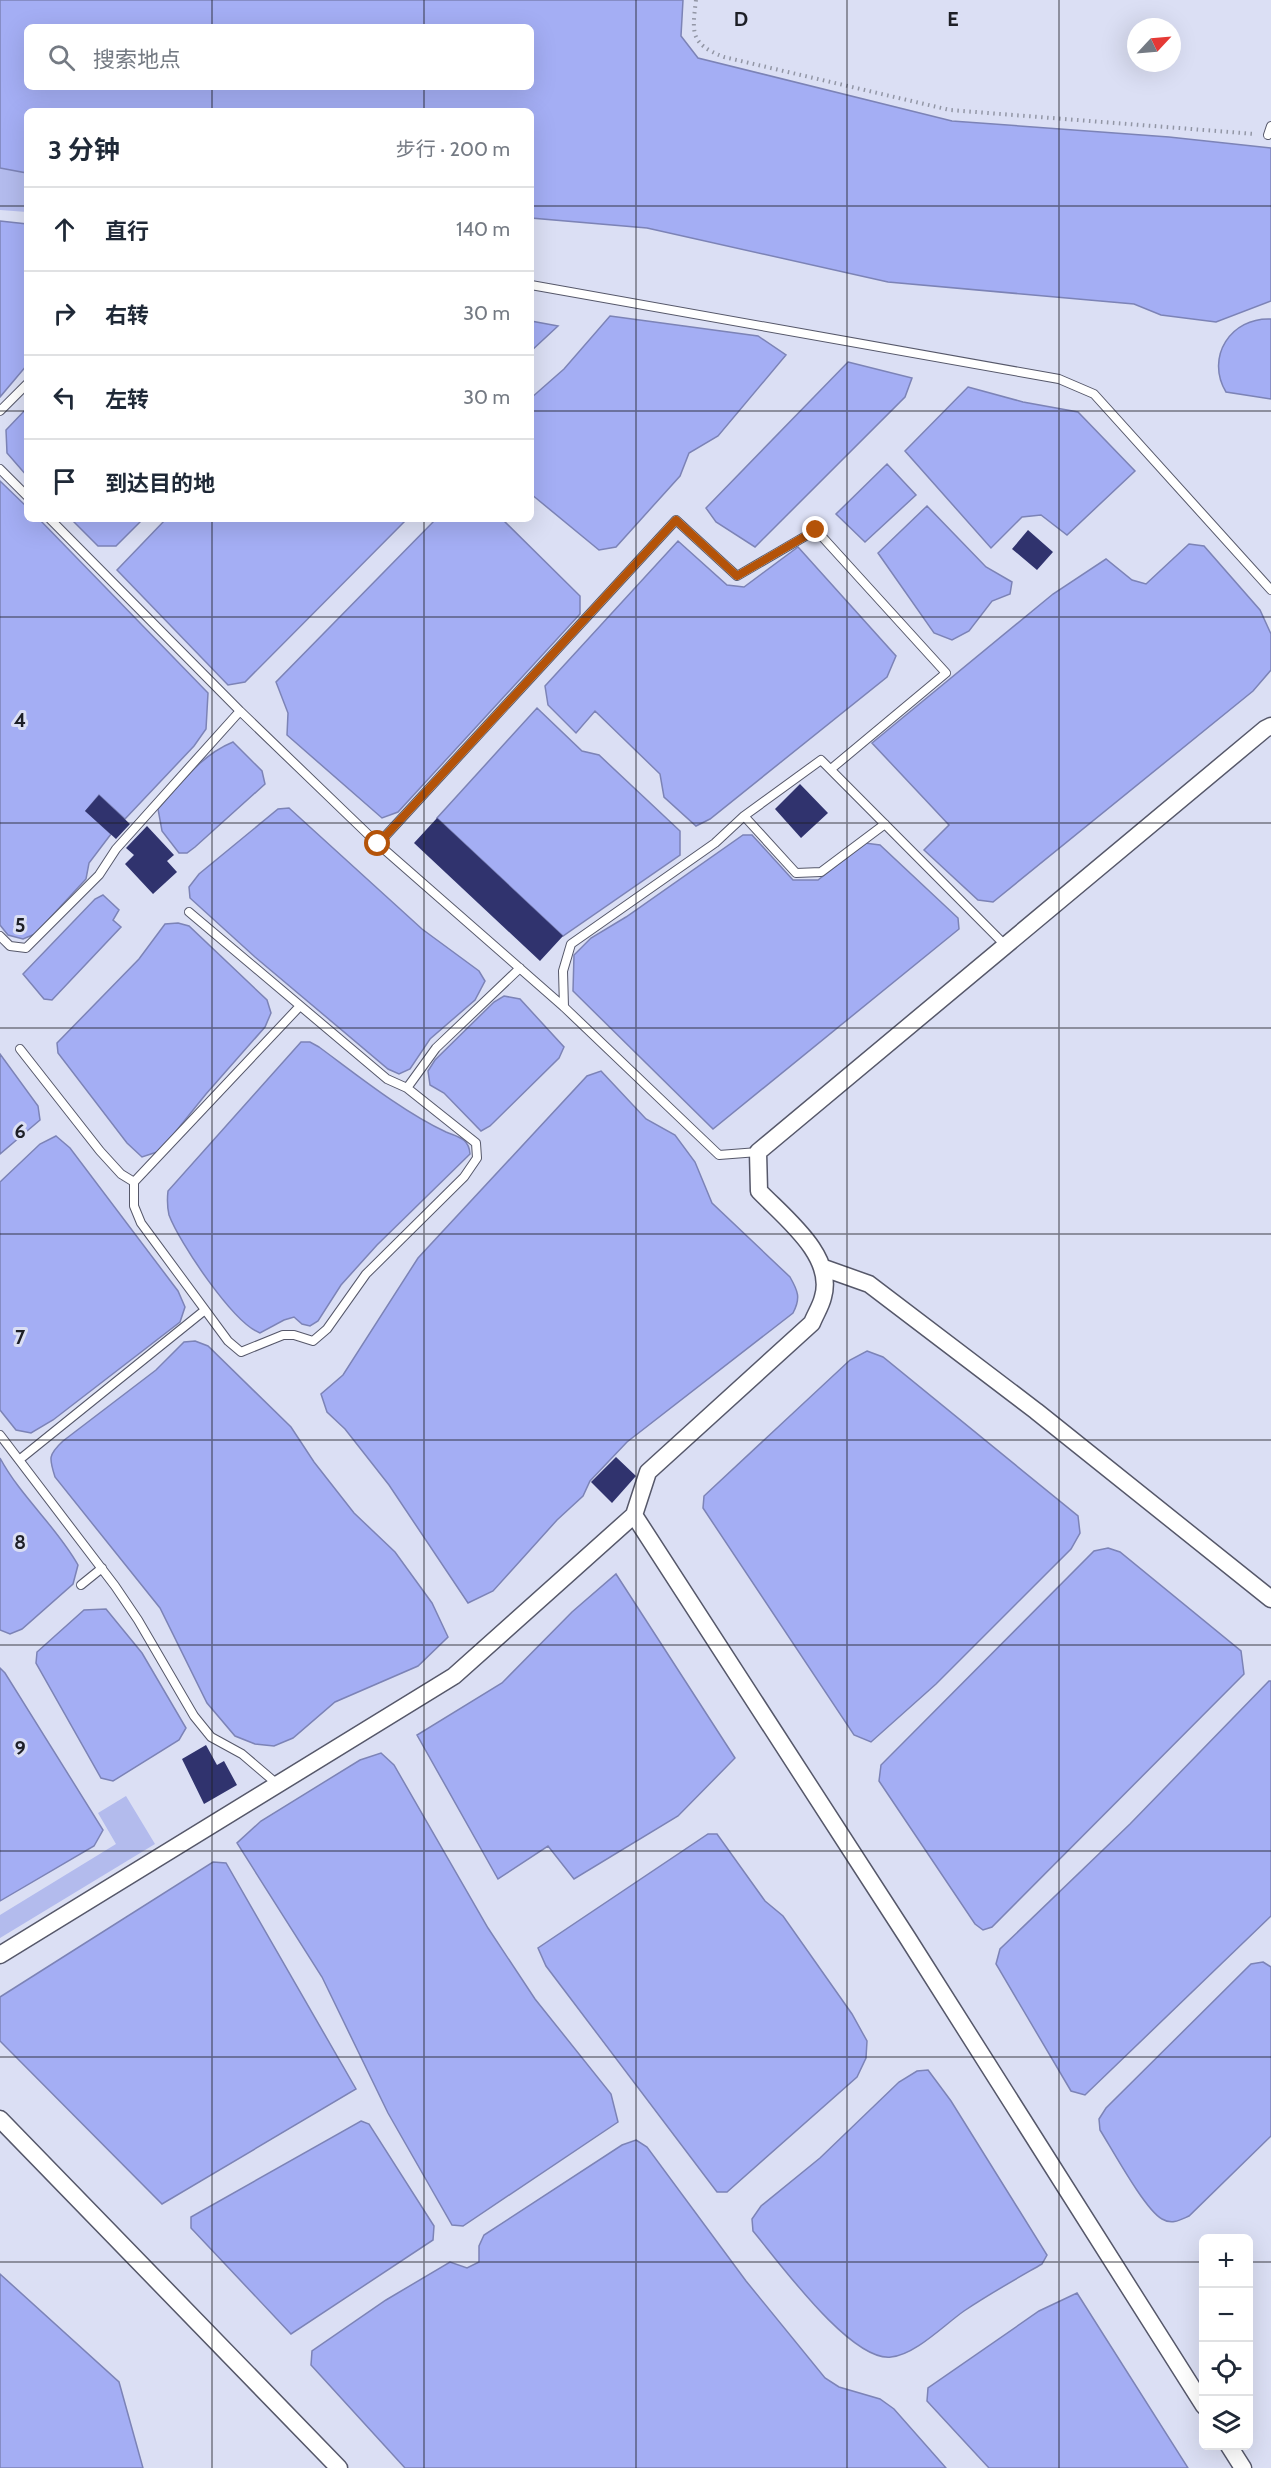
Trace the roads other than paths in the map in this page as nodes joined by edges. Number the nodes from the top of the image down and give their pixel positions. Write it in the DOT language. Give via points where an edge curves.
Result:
graph roads {
  1 [pos="534,286"];
  2 [pos="24,387"];
  3 [pos="0,411"];
  4 [pos="0,469"];
  5 [pos="24,493"];
  6 [pos="53,522"];
  7 [pos="1271,590"];
  8 [pos="240,711"];
  9 [pos="1271,726"];
  10 [pos="831,770"];
  11 [pos="744,816"];
  12 [pos="885,824"];
  13 [pos="378,844"];
  14 [pos="189,912"];
  15 [pos="0,936"];
  16 [pos="1006,947"];
  17 [pos="520,968"];
  18 [pos="300,1006"];
  19 [pos="564,1007"];
  20 [pos="20,1049"];
  21 [pos="407,1088"];
  22 [pos="758,1152"];
  23 [pos="134,1182"];
  24 [pos="824,1268"];
  25 [pos="205,1310"];
  26 [pos="0,1435"];
  27 [pos="19,1460"];
  28 [pos="634,1515"];
  29 [pos="102,1568"];
  30 [pos="81,1585"];
  31 [pos="1271,1599"];
  32 [pos="276,1783"];
  33 [pos="0,1954"];
  34 [pos="0,2119"];
  35 [pos="1199,2400"];
  36 [pos="1232,2450"];
  37 [pos="339,2468"];
  38 [pos="1243,2468"];
  1 -- 7 [label="lane" via="1059,379 1094,394"];
  2 -- 3 [label="lane"];
  4 -- 5 [label="lane"];
  6 -- 8 [label="lane"];
  8 -- 13 [label="lane"];
  8 -- 15 [label="lane" via="116,849 99,875 26,948 10,946"];
  9 -- 16 [label="street"];
  10 -- 11 [label="lane" via="821,760"];
  10 -- 12 [label="lane"];
  10 -- 13 [label="lane" via="946,673 816,530 737,576 676,520"];
  11 -- 12 [label="lane" via="796,873 821,872"];
  11 -- 19 [label="lane" via="715,843 571,944 563,971"];
  12 -- 16 [label="lane"];
  13 -- 17 [label="lane"];
  14 -- 18 [label="lane"];
  16 -- 22 [label="street"];
  17 -- 19 [label="lane"];
  17 -- 21 [label="lane" via="436,1048"];
  18 -- 21 [label="lane" via="387,1079"];
  18 -- 23 [label="lane"];
  19 -- 22 [label="lane" via="719,1155"];
  20 -- 23 [label="lane" via="100,1151"];
  21 -- 25 [label="lane" via="476,1143 477,1158 464,1177 366,1274 327,1329 313,1341 283,1335 240,1352"];
  22 -- 24 [label="street" via="759,1191 813,1249"];
  23 -- 25 [label="lane" via="135,1206 141,1223"];
  24 -- 28 [label="street" via="824,1296 812,1323 648,1472"];
  24 -- 31 [label="street" via="869,1284 1036,1411"];
  25 -- 27 [label="lane"];
  26 -- 27 [label="lane"];
  27 -- 29 [label="lane"];
  28 -- 32 [label="street" via="454,1676"];
  28 -- 35 [label="street"];
  29 -- 30 [label="lane"];
  29 -- 32 [label="lane" via="138,1620 194,1716 211,1737 242,1754"];
  32 -- 33 [label="street"];
  34 -- 37 [label="street"];
  36 -- 38 [label="street"];
}
